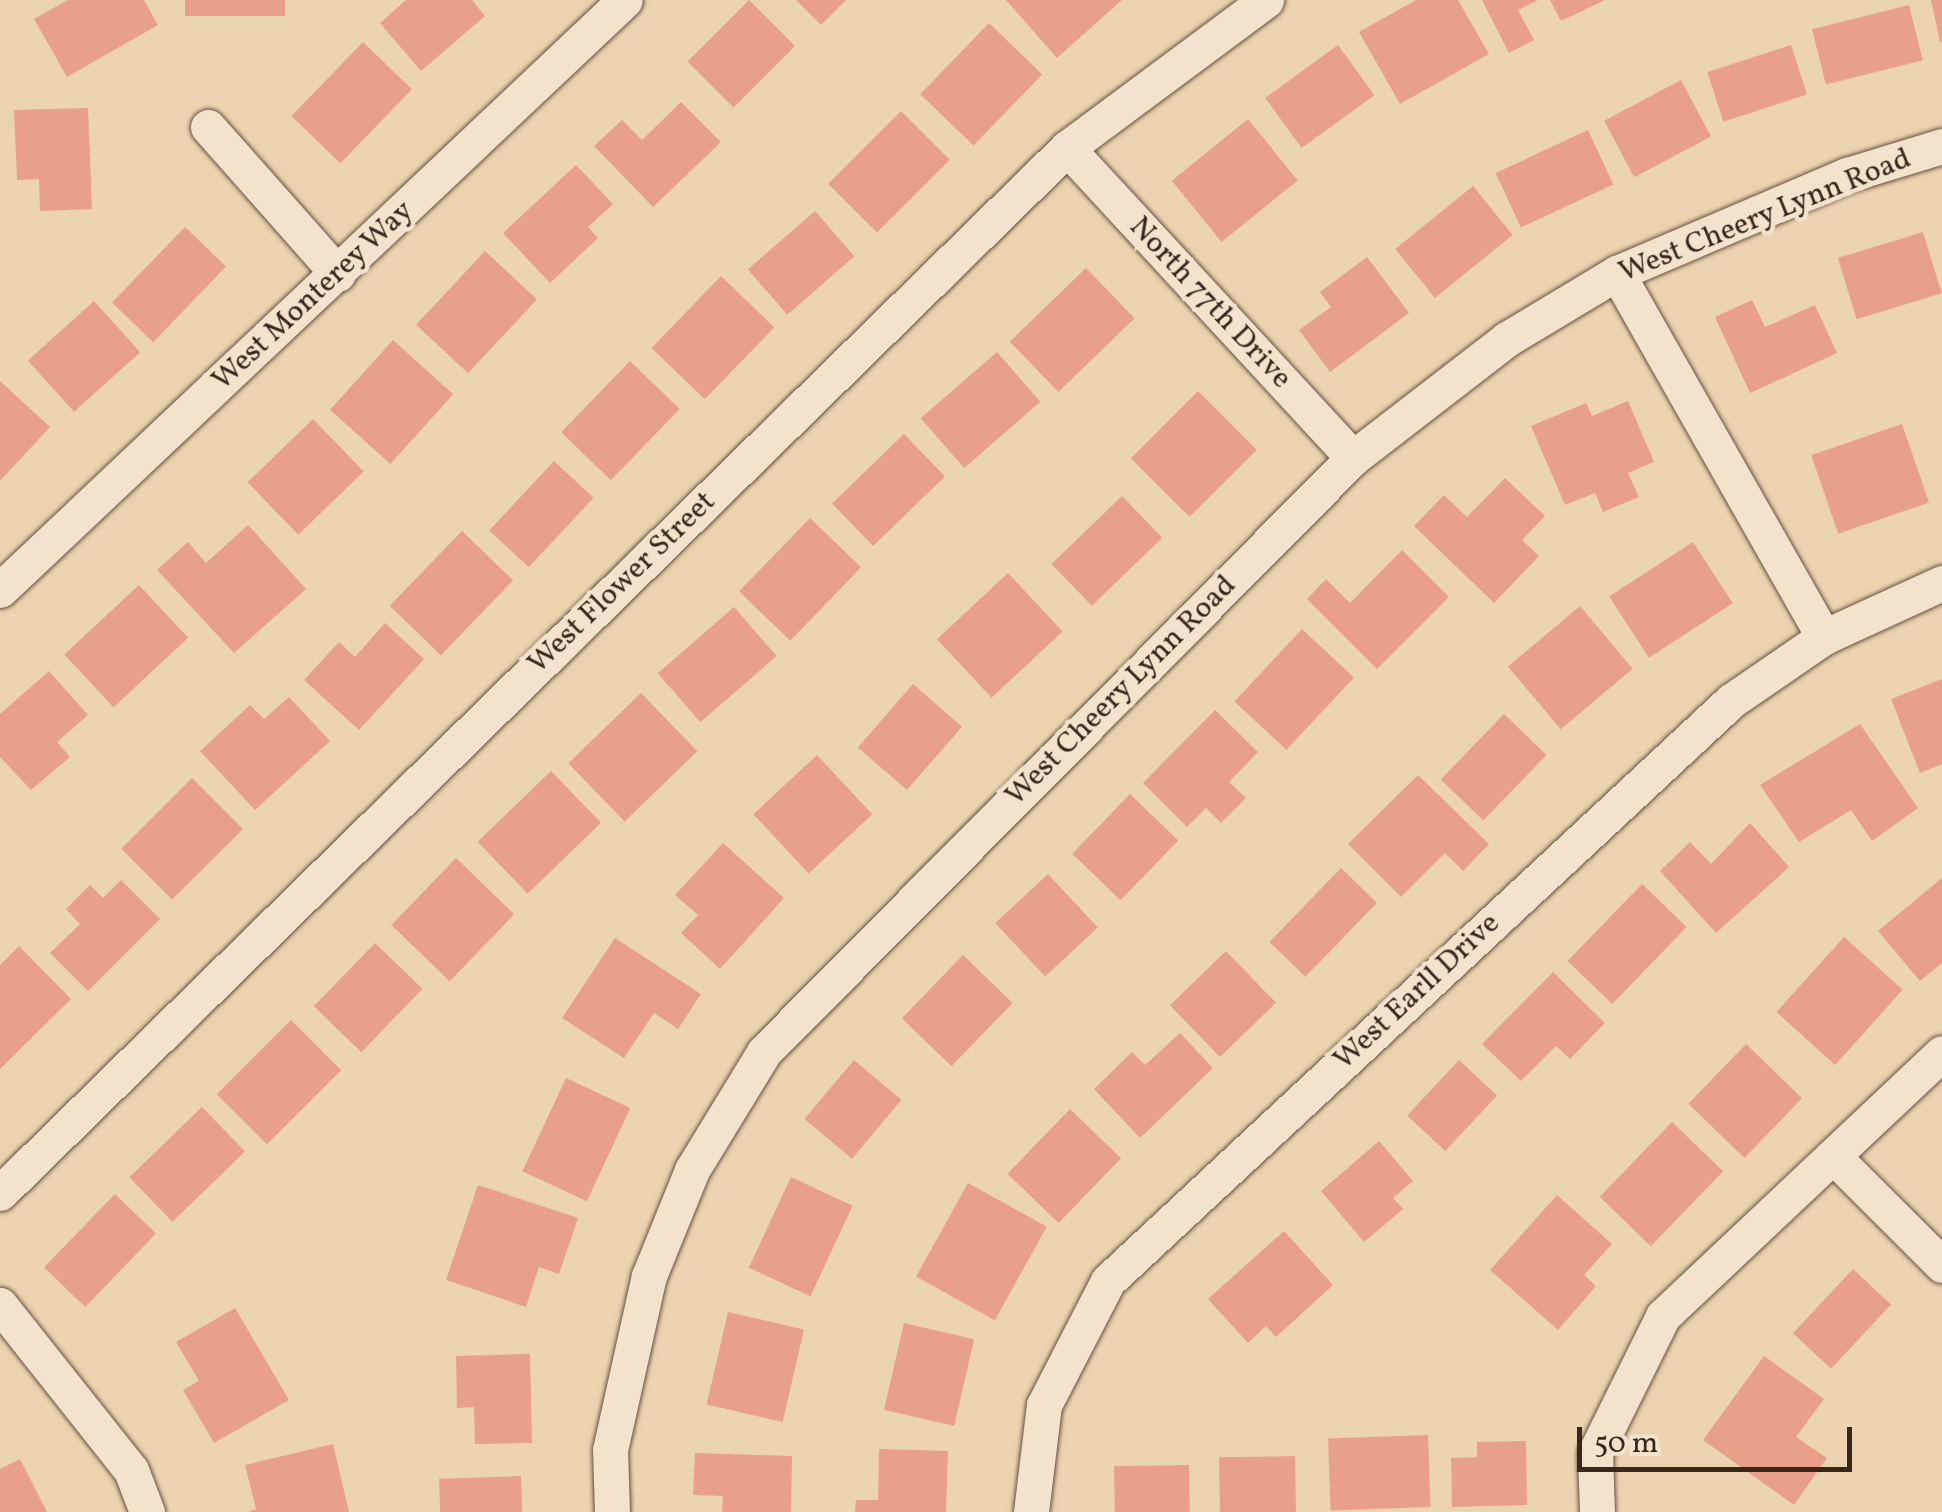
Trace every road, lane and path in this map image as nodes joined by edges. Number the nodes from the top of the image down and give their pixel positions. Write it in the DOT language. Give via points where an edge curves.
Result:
graph roads {
  1 [pos="625,0"];
  2 [pos="1266,0"];
  3 [pos="208,127"];
  4 [pos="1942,146"];
  5 [pos="1067,148"];
  6 [pos="1617,273"];
  7 [pos="338,274"];
  8 [pos="1353,458"];
  9 [pos="1942,583"];
  10 [pos="0,590"];
  11 [pos="1824,637"];
  12 [pos="1942,1053"];
  13 [pos="1836,1159"];
  14 [pos="0,1193"];
  15 [pos="1942,1264"];
  16 [pos="0,1306"];
  17 [pos="147,1512"];
  18 [pos="612,1512"];
  19 [pos="1031,1512"];
  20 [pos="1597,1512"];
  1 -- 7 [label="street, West Monterey Way"];
  2 -- 5 [label="street, West Flower Street"];
  3 -- 7 [label="street"];
  4 -- 6 [label="street, West Cheery Lynn Road"];
  5 -- 8 [label="street, North 77th Drive"];
  5 -- 14 [label="street, West Flower Street"];
  6 -- 8 [label="street, West Cheery Lynn Road" via="1507,339"];
  6 -- 11 [label="street"];
  7 -- 10 [label="street, West Monterey Way"];
  8 -- 18 [label="street, West Cheery Lynn Road" via="764,1052 692,1170 649,1276 610,1450"];
  9 -- 11 [label="street, West Earll Drive"];
  11 -- 19 [label="street, West Earll Drive" via="1731,701 1108,1281 1044,1405"];
  12 -- 13 [label="street"];
  13 -- 15 [label="street"];
  13 -- 20 [label="street" via="1663,1316 1595,1453"];
  16 -- 17 [label="street" via="131,1470"];
}
